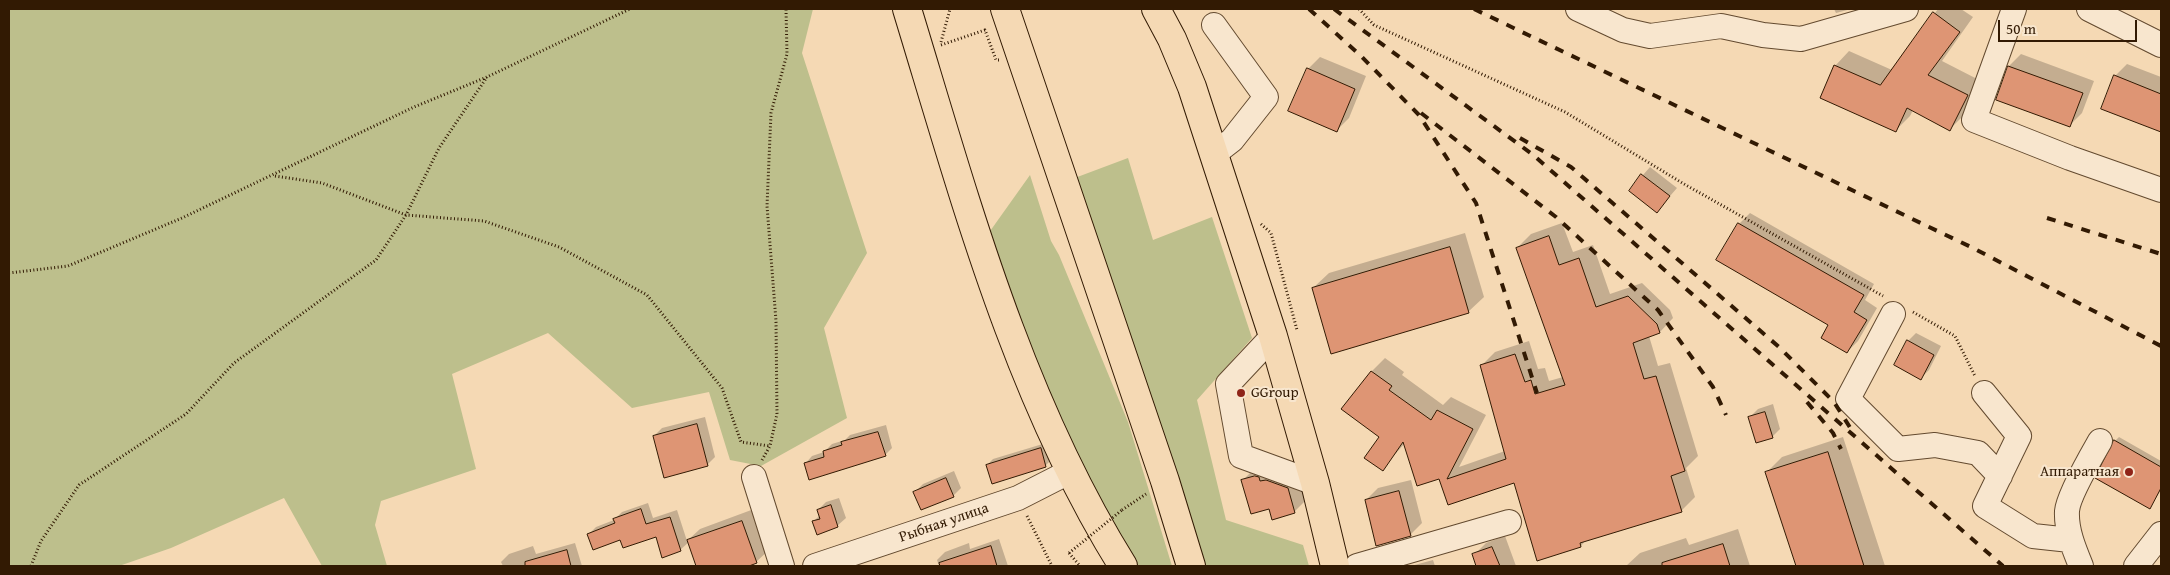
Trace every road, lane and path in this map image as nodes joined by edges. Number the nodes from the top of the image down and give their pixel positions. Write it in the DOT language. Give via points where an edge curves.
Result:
graph roads {
  1 [pos="630,9"];
  2 [pos="786,9"];
  3 [pos="907,9"];
  4 [pos="950,9"];
  5 [pos="1005,9"];
  6 [pos="1156,9"];
  7 [pos="1359,9"];
  8 [pos="1578,9"];
  9 [pos="1906,9"];
  10 [pos="2014,9"];
  11 [pos="2089,9"];
  12 [pos="1720,17"];
  13 [pos="1214,26"];
  14 [pos="2161,45"];
  15 [pos="996,60"];
  16 [pos="487,77"];
  17 [pos="1214,154"];
  18 [pos="274,175"];
  19 [pos="2161,190"];
  20 [pos="406,215"];
  21 [pos="9,273"];
  22 [pos="1895,306"];
  23 [pos="1273,336"];
  24 [pos="1984,393"];
  25 [pos="2100,441"];
  26 [pos="770,446"];
  27 [pos="1069,472"];
  28 [pos="2000,476"];
  29 [pos="754,477"];
  30 [pos="1165,481"];
  31 [pos="1315,483"];
  32 [pos="1018,498"];
  33 [pos="1509,522"];
  34 [pos="2161,534"];
  35 [pos="2070,540"];
  36 [pos="32,566"];
  37 [pos="782,566"];
  38 [pos="815,566"];
  39 [pos="1052,566"];
  40 [pos="1080,566"];
  41 [pos="1124,566"];
  42 [pos="1191,566"];
  43 [pos="1335,566"];
  44 [pos="1357,566"];
  45 [pos="2081,566"];
  46 [pos="2136,566"];
  1 -- 16 [label="path"];
  2 -- 26 [label="path" via="787,54 771,113 767,206 776,321 777,414"];
  3 -- 27 [label="main road" via="977,239 1043,414"];
  4 -- 15 [label="path" via="940,45 985,30"];
  5 -- 30 [label="main road"];
  6 -- 17 [label="main road" via="1192,87"];
  7 -- 22 [label="path" via="1374,24 1565,112"];
  8 -- 12 [label="street" via="1623,30 1650,36"];
  9 -- 12 [label="street" via="1801,39 1763,34"];
  10 -- 19 [label="street" via="1974,120"];
  11 -- 14 [label="street"];
  13 -- 17 [label="street" via="1266,97 1232,140"];
  16 -- 18 [label="path" via="414,107"];
  16 -- 20 [label="path" via="439,148"];
  17 -- 23 [label="main road"];
  18 -- 20 [label="path" via="322,183"];
  18 -- 21 [label="path" via="68,266"];
  20 -- 26 [label="path" via="484,221 559,247 648,295 722,388 741,442"];
  20 -- 36 [label="path" via="376,260 234,363 186,414 79,485 41,541"];
  22 -- 24 [label="path" via="1955,336"];
  22 -- 28 [label="street" via="1848,399 1898,449 1935,445 1978,453"];
  23 -- 31 [label="main road"];
  23 -- 31 [label="street" via="1228,384 1241,456"];
  24 -- 28 [label="street" via="2019,436"];
  25 -- 35 [label="street" via="2067,510"];
  26 -- 29 [label="path"];
  27 -- 32 [label="street, Рыбная улица"];
  27 -- 41 [label="main road"];
  28 -- 35 [label="street" via="1985,506 2033,536"];
  29 -- 37 [label="street"];
  30 -- 40 [label="path, bridge" via="1122,510 1069,553"];
  30 -- 42 [label="main road"];
  31 -- 43 [label="main road"];
  32 -- 38 [label="street, Рыбная улица"];
  32 -- 39 [label="path"];
  33 -- 44 [label="street"];
  34 -- 46 [label="street"];
  35 -- 45 [label="street"];
}
